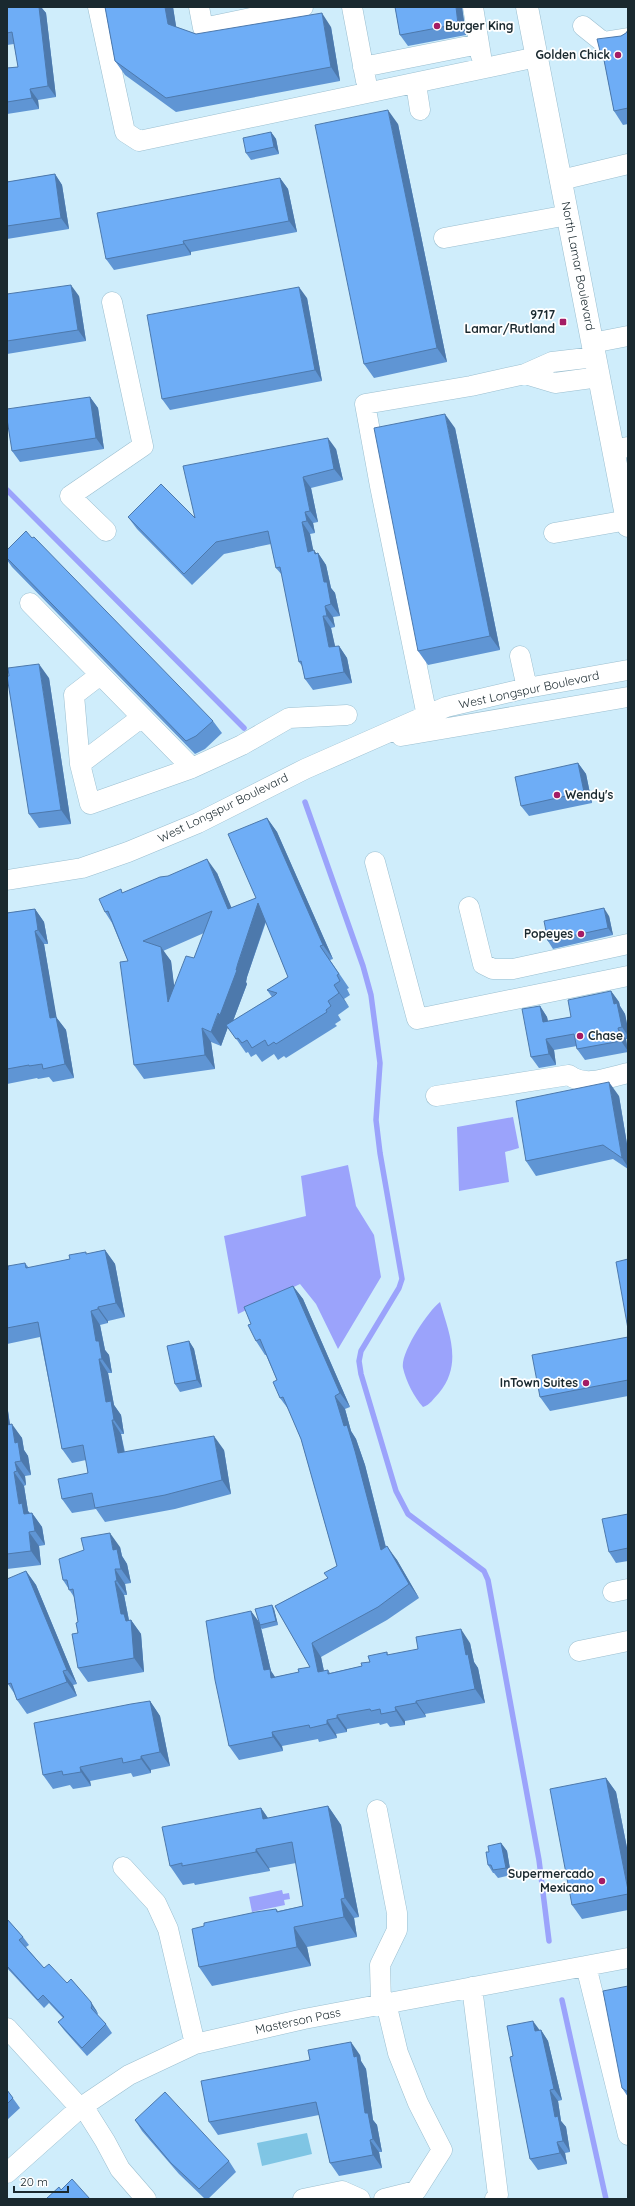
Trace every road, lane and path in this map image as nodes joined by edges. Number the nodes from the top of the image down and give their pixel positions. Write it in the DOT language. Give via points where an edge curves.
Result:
graph roads {
  1 [pos="98,7"];
  2 [pos="199,7"];
  3 [pos="303,7"];
  4 [pos="352,7"];
  5 [pos="473,7"];
  6 [pos="527,7"];
  7 [pos="583,26"];
  8 [pos="628,38"];
  9 [pos="479,44"];
  10 [pos="537,57"];
  11 [pos="363,67"];
  12 [pos="483,69"];
  13 [pos="416,84"];
  14 [pos="368,94"];
  15 [pos="420,110"];
  16 [pos="628,164"];
  17 [pos="561,180"];
  18 [pos="568,215"];
  19 [pos="444,238"];
  20 [pos="112,302"];
  21 [pos="628,336"];
  22 [pos="595,359"];
  23 [pos="620,449"];
  24 [pos="628,522"];
  25 [pos="106,531"];
  26 [pos="554,533"];
  27 [pos="30,603"];
  28 [pos="520,656"];
  29 [pos="628,670"];
  30 [pos="100,676"];
  31 [pos="527,688"];
  32 [pos="628,697"];
  33 [pos="347,715"];
  34 [pos="427,716"];
  35 [pos="142,717"];
  36 [pos="366,743"];
  37 [pos="80,764"];
  38 [pos="192,768"];
  39 [pos="375,862"];
  40 [pos="7,880"];
  41 [pos="469,907"];
  42 [pos="628,944"];
  43 [pos="628,976"];
  44 [pos="628,1073"];
  45 [pos="436,1096"];
  46 [pos="628,1641"];
  47 [pos="579,1651"];
  48 [pos="377,1810"];
  49 [pos="123,1867"];
  50 [pos="628,1958"];
  51 [pos="586,1966"];
  52 [pos="472,1987"];
  53 [pos="384,2004"];
  54 [pos="7,2028"];
  55 [pos="195,2044"];
  56 [pos="82,2107"];
  57 [pos="628,2135"];
  58 [pos="7,2173"];
  59 [pos="146,2199"];
  60 [pos="303,2199"];
  61 [pos="360,2199"];
  62 [pos="384,2199"];
  63 [pos="495,2199"];
  1 -- 14 [label="street" via="125,132 139,142"];
  2 -- 3 [label="street" via="203,28"];
  4 -- 11 [label="street"];
  5 -- 9 [label="street"];
  6 -- 10 [label="main road, North Lamar Boulevard"];
  7 -- 8 [label="street" via="603,42"];
  9 -- 11 [label="street"];
  9 -- 12 [label="street"];
  10 -- 12 [label="street"];
  10 -- 17 [label="main road, North Lamar Boulevard"];
  11 -- 14 [label="street"];
  12 -- 13 [label="street"];
  13 -- 14 [label="street"];
  13 -- 15 [label="street"];
  16 -- 17 [label="street"];
  17 -- 18 [label="main road, North Lamar Boulevard"];
  18 -- 19 [label="street"];
  18 -- 22 [label="main road, North Lamar Boulevard"];
  20 -- 25 [label="street" via="144,446 70,496"];
  21 -- 22 [label="street"];
  22 -- 23 [label="main road, North Lamar Boulevard"];
  22 -- 34 [label="street" via="552,362 524,374 471,386 365,404"];
  23 -- 24 [label="main road, North Lamar Boulevard"];
  24 -- 26 [label="street"];
  27 -- 30 [label="street"];
  28 -- 31 [label="street"];
  29 -- 31 [label="street, West Longspur Boulevard"];
  30 -- 35 [label="street"];
  30 -- 37 [label="street" via="74,695"];
  31 -- 34 [label="street, West Longspur Boulevard" via="446,707"];
  32 -- 36 [label="street, West Longspur Boulevard"];
  33 -- 38 [label="street" via="289,718 242,746"];
  34 -- 36 [label="street, West Longspur Boulevard"];
  35 -- 37 [label="street"];
  35 -- 38 [label="street"];
  36 -- 40 [label="street, West Longspur Boulevard" via="262,789 198,823 128,852 82,868"];
  37 -- 38 [label="street" via="90,804"];
  39 -- 43 [label="street" via="417,1019"];
  41 -- 42 [label="street" via="483,964 493,969 513,969"];
  44 -- 45 [label="street" via="592,1082 569,1075"];
  46 -- 47 [label="street"];
  48 -- 53 [label="street" via="397,1913 397,1930 380,1965"];
  49 -- 55 [label="street" via="156,1903 168,1929"];
  50 -- 51 [label="street, Masterson Pass"];
  51 -- 52 [label="street, Masterson Pass"];
  51 -- 57 [label="street"];
  52 -- 53 [label="street, Masterson Pass"];
  52 -- 63 [label="street" via="498,2195"];
  53 -- 55 [label="street, Masterson Pass" via="304,2018"];
  53 -- 62 [label="street" via="398,2053 418,2102 442,2150 416,2191"];
  54 -- 56 [label="street"];
  55 -- 56 [label="street, Masterson Pass" via="129,2075"];
  56 -- 58 [label="street, Masterson Pass"];
  56 -- 59 [label="street" via="120,2169"];
  60 -- 61 [label="street" via="342,2191"];
}
